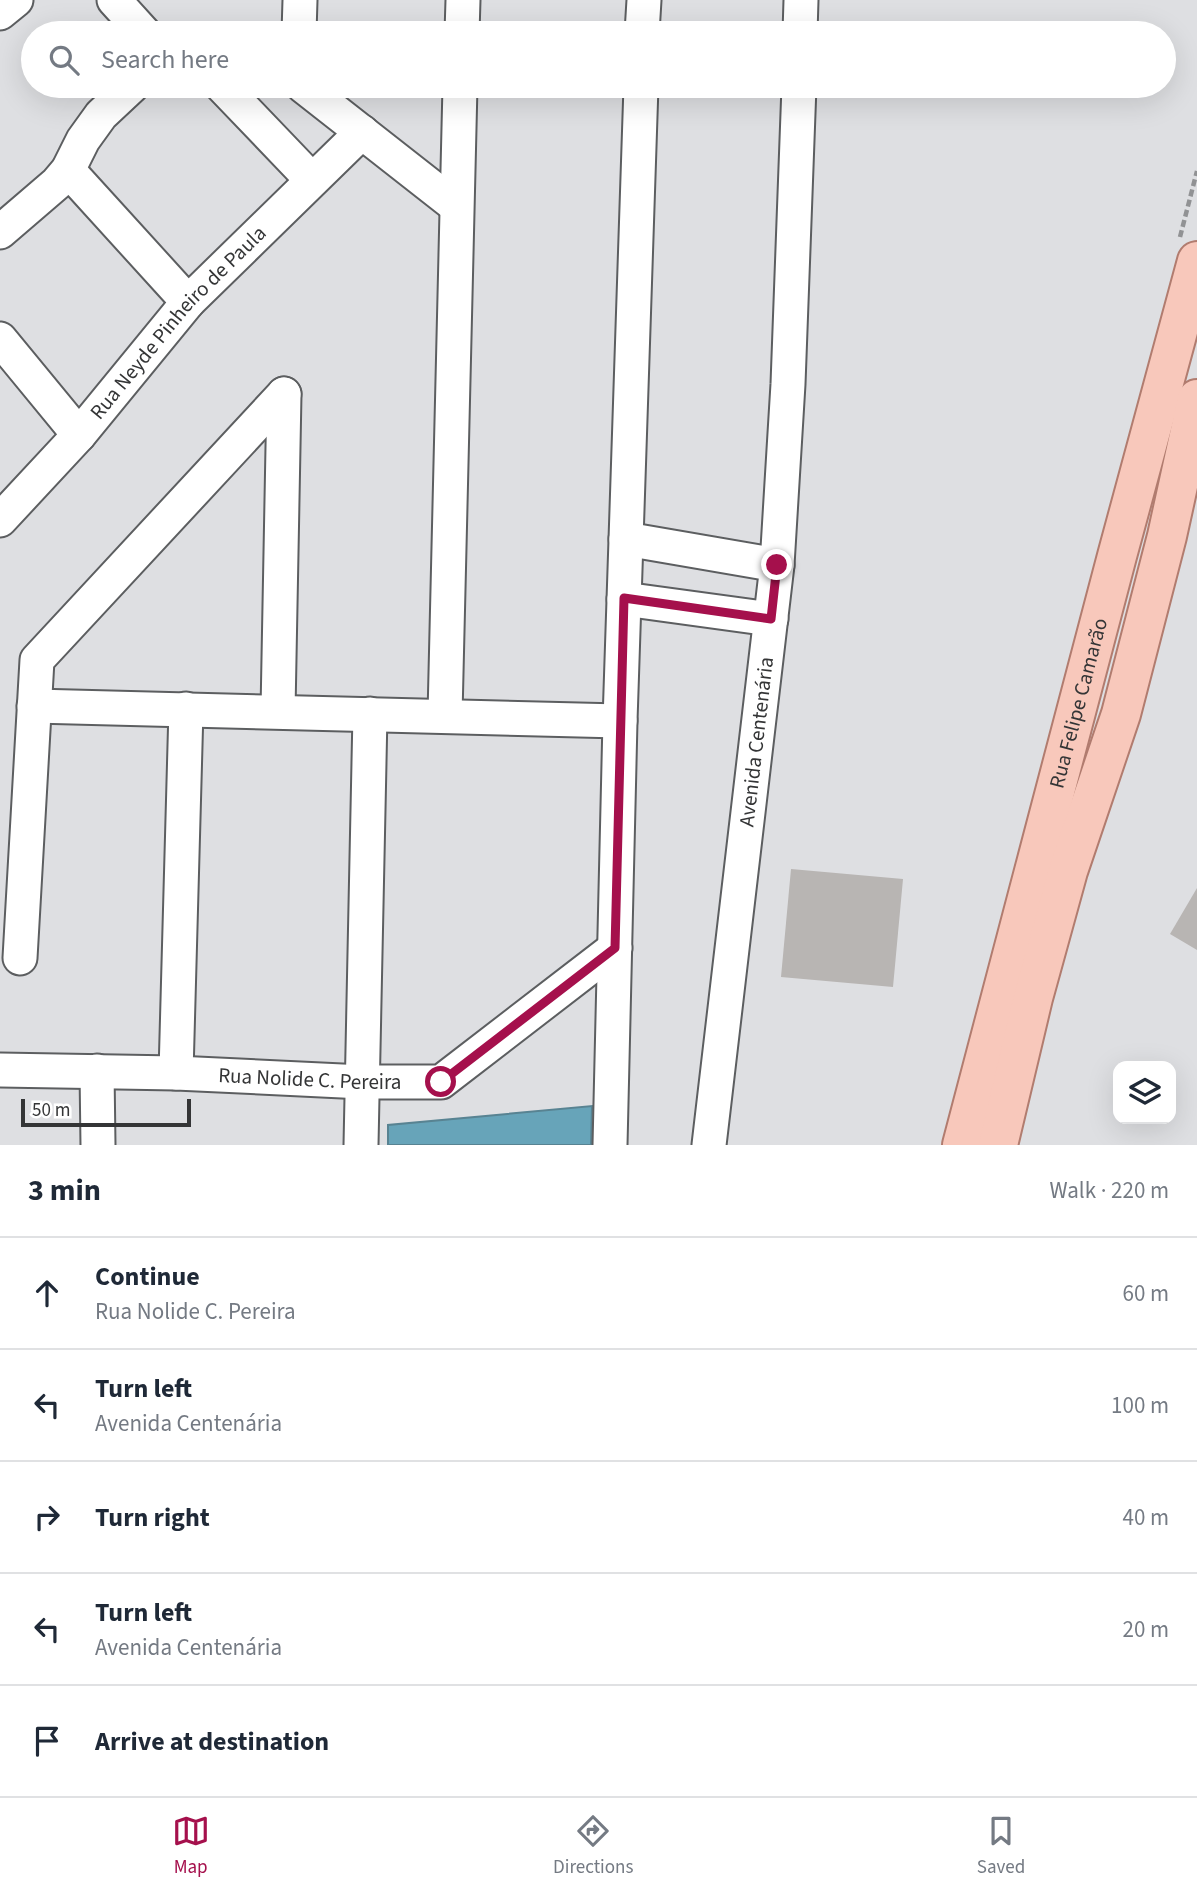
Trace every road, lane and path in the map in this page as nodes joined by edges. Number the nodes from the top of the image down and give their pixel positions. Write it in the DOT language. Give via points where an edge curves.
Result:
graph roads {
  1 [pos="16,0"];
  2 [pos="114,0"];
  3 [pos="300,0"];
  4 [pos="464,0"];
  5 [pos="644,0"];
  6 [pos="802,0"];
  7 [pos="0,13"];
  8 [pos="133,21"];
  9 [pos="299,21"];
  10 [pos="463,21"];
  11 [pos="643,21"];
  12 [pos="801,21"];
  13 [pos="119,98"];
  14 [pos="233,98"];
  15 [pos="318,98"];
  16 [pos="460,98"];
  17 [pos="641,98"];
  18 [pos="799,98"];
  19 [pos="362,132"];
  20 [pos="68,170"];
  21 [pos="312,180"];
  22 [pos="456,206"];
  23 [pos="0,232"];
  24 [pos="1197,261"];
  25 [pos="188,302"];
  26 [pos="0,339"];
  27 [pos="1197,399"];
  28 [pos="79,435"];
  29 [pos="0,520"];
  30 [pos="626,539"];
  31 [pos="1117,556"];
  32 [pos="777,565"];
  33 [pos="624,598"];
  34 [pos="771,619"];
  35 [pos="34,706"];
  36 [pos="186,709"];
  37 [pos="278,711"];
  38 [pos="370,714"];
  39 [pos="445,715"];
  40 [pos="1121,715"];
  41 [pos="620,721"];
  42 [pos="615,948"];
  43 [pos="20,958"];
  44 [pos="0,1070"];
  45 [pos="97,1070"];
  46 [pos="176,1073"];
  47 [pos="363,1082"];
  48 [pos="1000,1143"];
  49 [pos="98,1145"];
  50 [pos="361,1145"];
  51 [pos="610,1145"];
  52 [pos="709,1145"];
  53 [pos="962,1145"];
  1 -- 7 [label="street"];
  2 -- 8 [label="street"];
  3 -- 9 [label="street"];
  4 -- 10 [label="street"];
  5 -- 11 [label="street"];
  6 -- 12 [label="street"];
  13 -- 20 [label="street" via="101,115"];
  14 -- 21 [label="street"];
  15 -- 19 [label="street"];
  16 -- 22 [label="street"];
  17 -- 30 [label="street"];
  18 -- 32 [label="street, Avenida Centenária" via="789,384"];
  19 -- 21 [label="street, Rua Neyde Pinheiro de Paula"];
  19 -- 22 [label="street"];
  20 -- 23 [label="street"];
  20 -- 25 [label="street"];
  21 -- 25 [label="street, Rua Neyde Pinheiro de Paula"];
  22 -- 39 [label="street"];
  24 -- 31 [label="main road, Rua Felipe Camarão"];
  25 -- 28 [label="street, Rua Neyde Pinheiro de Paula"];
  26 -- 28 [label="street"];
  27 -- 40 [label="main road, Rua Felipe Camarão"];
  28 -- 29 [label="street, Rua Neyde Pinheiro de Paula"];
  30 -- 32 [label="street"];
  30 -- 33 [label="street"];
  31 -- 40 [label="main road" via="1139,532 1156,541 1124,679"];
  31 -- 53 [label="main road, Rua Felipe Camarão"];
  32 -- 34 [label="street, Avenida Centenária"];
  33 -- 34 [label="street"];
  33 -- 41 [label="street"];
  34 -- 52 [label="street, Avenida Centenária"];
  35 -- 36 [label="street"];
  35 -- 37 [label="street" via="37,660 284,394"];
  35 -- 43 [label="street"];
  36 -- 37 [label="street"];
  36 -- 46 [label="street"];
  37 -- 38 [label="street"];
  38 -- 39 [label="street"];
  38 -- 47 [label="street"];
  39 -- 41 [label="street"];
  40 -- 48 [label="main road, Rua Felipe Camarão" via="1068,871"];
  41 -- 42 [label="street"];
  42 -- 47 [label="street, Rua Nolide C. Pereira" via="441,1082"];
  42 -- 51 [label="street"];
  44 -- 45 [label="street, Rua Nolide C. Pereira"];
  45 -- 46 [label="street, Rua Nolide C. Pereira"];
  45 -- 49 [label="street"];
  46 -- 47 [label="street, Rua Nolide C. Pereira"];
  47 -- 50 [label="street"];
}
